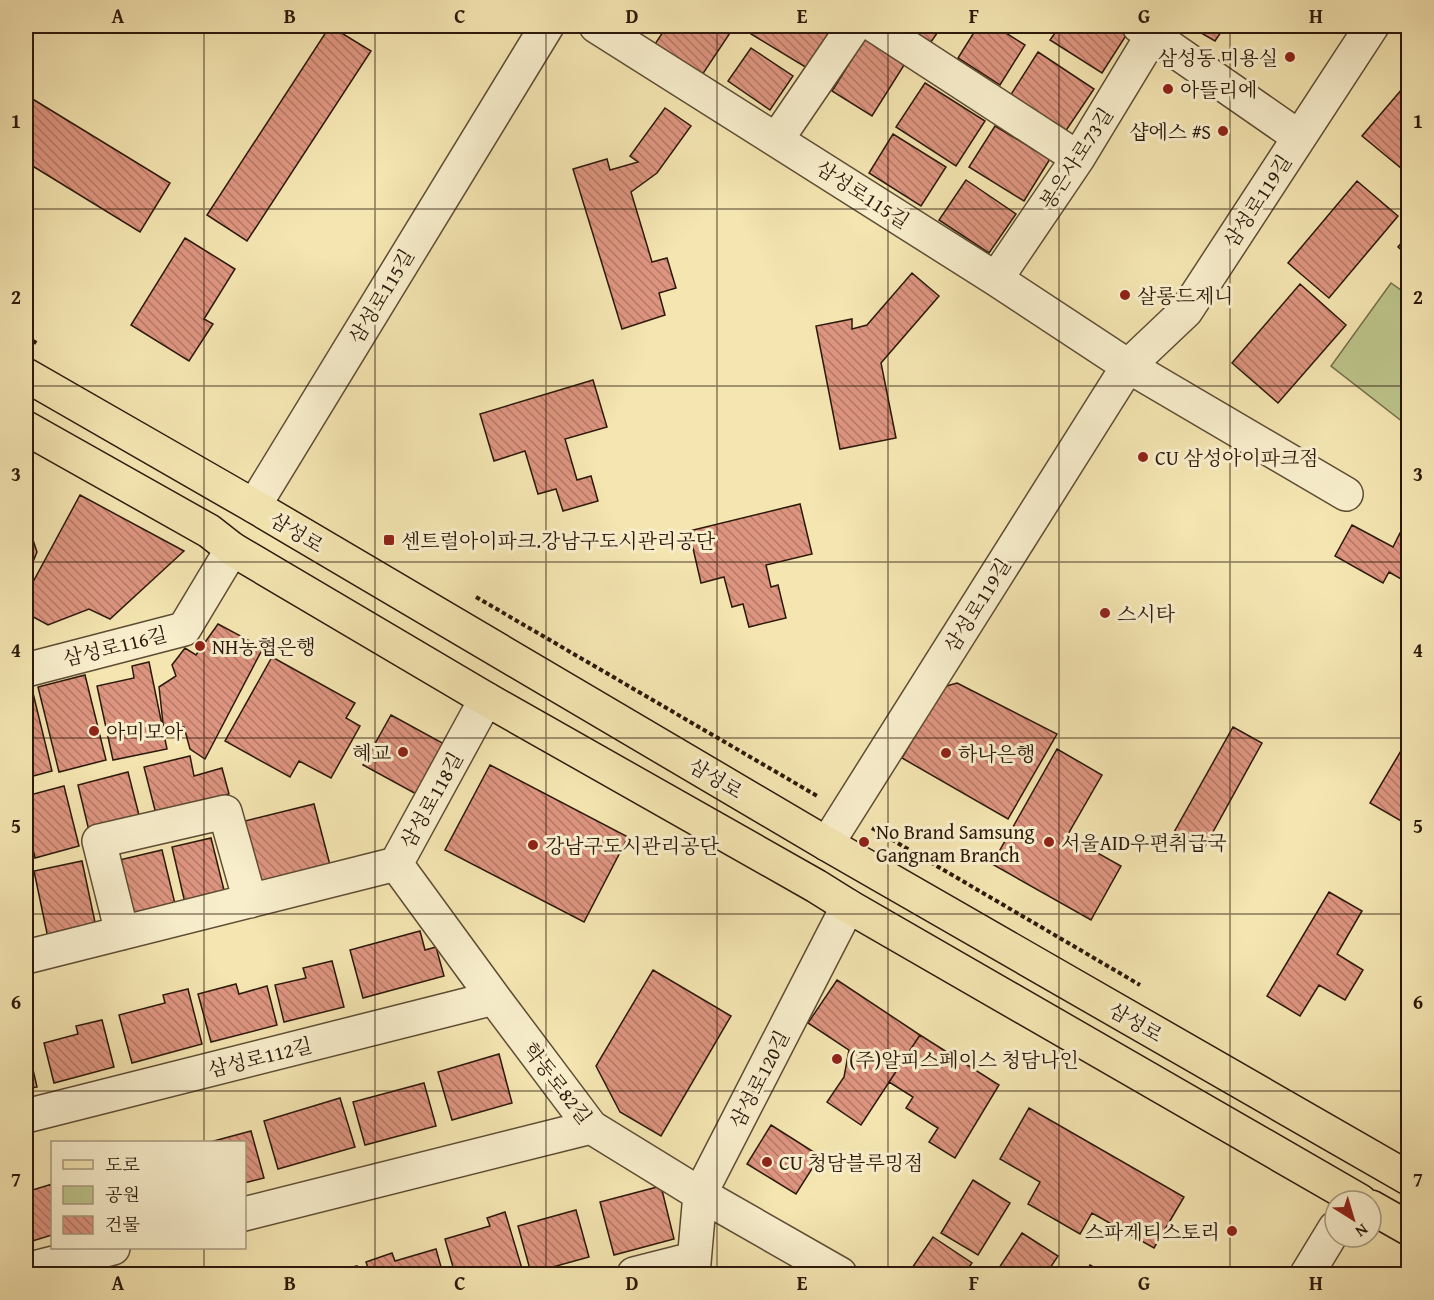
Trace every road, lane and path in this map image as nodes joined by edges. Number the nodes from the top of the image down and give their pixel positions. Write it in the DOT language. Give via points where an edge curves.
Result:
graph roads {
  1 [pos="547,26"];
  2 [pos="596,26"];
  3 [pos="854,26"];
  4 [pos="875,26"];
  5 [pos="1372,26"];
  6 [pos="1150,28"];
  7 [pos="1299,137"];
  8 [pos="777,139"];
  9 [pos="1078,158"];
  10 [pos="996,279"];
  11 [pos="26,337"];
  12 [pos="46,349"];
  13 [pos="1128,366"];
  14 [pos="26,375"];
  15 [pos="26,428"];
  16 [pos="1346,494"];
  17 [pos="254,506"];
  18 [pos="232,549"];
  19 [pos="475,597"];
  20 [pos="26,669"];
  21 [pos="486,699"];
  22 [pos="846,813"];
  23 [pos="827,844"];
  24 [pos="396,864"];
  25 [pos="250,901"];
  26 [pos="848,906"];
  27 [pos="122,933"];
  28 [pos="26,957"];
  29 [pos="1143,986"];
  30 [pos="494,998"];
  31 [pos="26,1116"];
  32 [pos="591,1127"];
  33 [pos="1408,1178"];
  34 [pos="1337,1189"];
  35 [pos="700,1194"];
  36 [pos="246,1213"];
  37 [pos="1383,1215"];
  38 [pos="1408,1228"];
  39 [pos="1323,1248"];
  40 [pos="109,1249"];
  41 [pos="693,1267"];
  42 [pos="26,1270"];
  43 [pos="634,1275"];
  44 [pos="840,1275"];
  45 [pos="1307,1275"];
  1 -- 17 [label="street, 삼성로115길"];
  2 -- 8 [label="street, 삼성로115길"];
  3 -- 8 [label="street"];
  4 -- 9 [label="street"];
  5 -- 7 [label="street, 삼성로119길"];
  6 -- 7 [label="street, 봉은사로73길"];
  6 -- 9 [label="street, 봉은사로73길"];
  7 -- 13 [label="street, 삼성로119길" via="1186,311"];
  8 -- 10 [label="street, 삼성로115길"];
  9 -- 10 [label="street, 봉은사로73길"];
  10 -- 13 [label="street, 삼성로115길"];
  11 -- 12 [label="path"];
  13 -- 16 [label="street"];
  13 -- 22 [label="street, 삼성로119길"];
  14 -- 17 [label="main road, 삼성로"];
  15 -- 18 [label="main road" via="208,531"];
  17 -- 23 [label="main road, 삼성로"];
  18 -- 20 [label="street, 삼성로116길" via="184,628"];
  18 -- 21 [label="main road"];
  19 -- 22 [label="path"];
  21 -- 24 [label="street, 삼성로118길"];
  21 -- 26 [label="main road"];
  22 -- 23 [label="street, 삼성로119길"];
  22 -- 29 [label="path"];
  23 -- 33 [label="main road, 삼성로"];
  24 -- 25 [label="street, 삼성로118길"];
  24 -- 30 [label="street, 학동로82길"];
  25 -- 27 [label="street, 삼성로118길"];
  25 -- 27 [label="street" via="225,812 99,841"];
  26 -- 34 [label="main road"];
  26 -- 35 [label="street, 삼성로120길"];
  27 -- 28 [label="street, 삼성로118길"];
  30 -- 31 [label="street, 삼성로112길"];
  30 -- 32 [label="street, 학동로82길"];
  32 -- 35 [label="street, 학동로82길"];
  32 -- 36 [label="street"];
  35 -- 41 [label="street, 삼성로120길"];
  35 -- 44 [label="street, 학동로82길"];
  37 -- 38 [label="main road"];
  39 -- 45 [label="street"];
  40 -- 42 [label="street"];
  41 -- 43 [label="street, 삼성로120길"];
}
